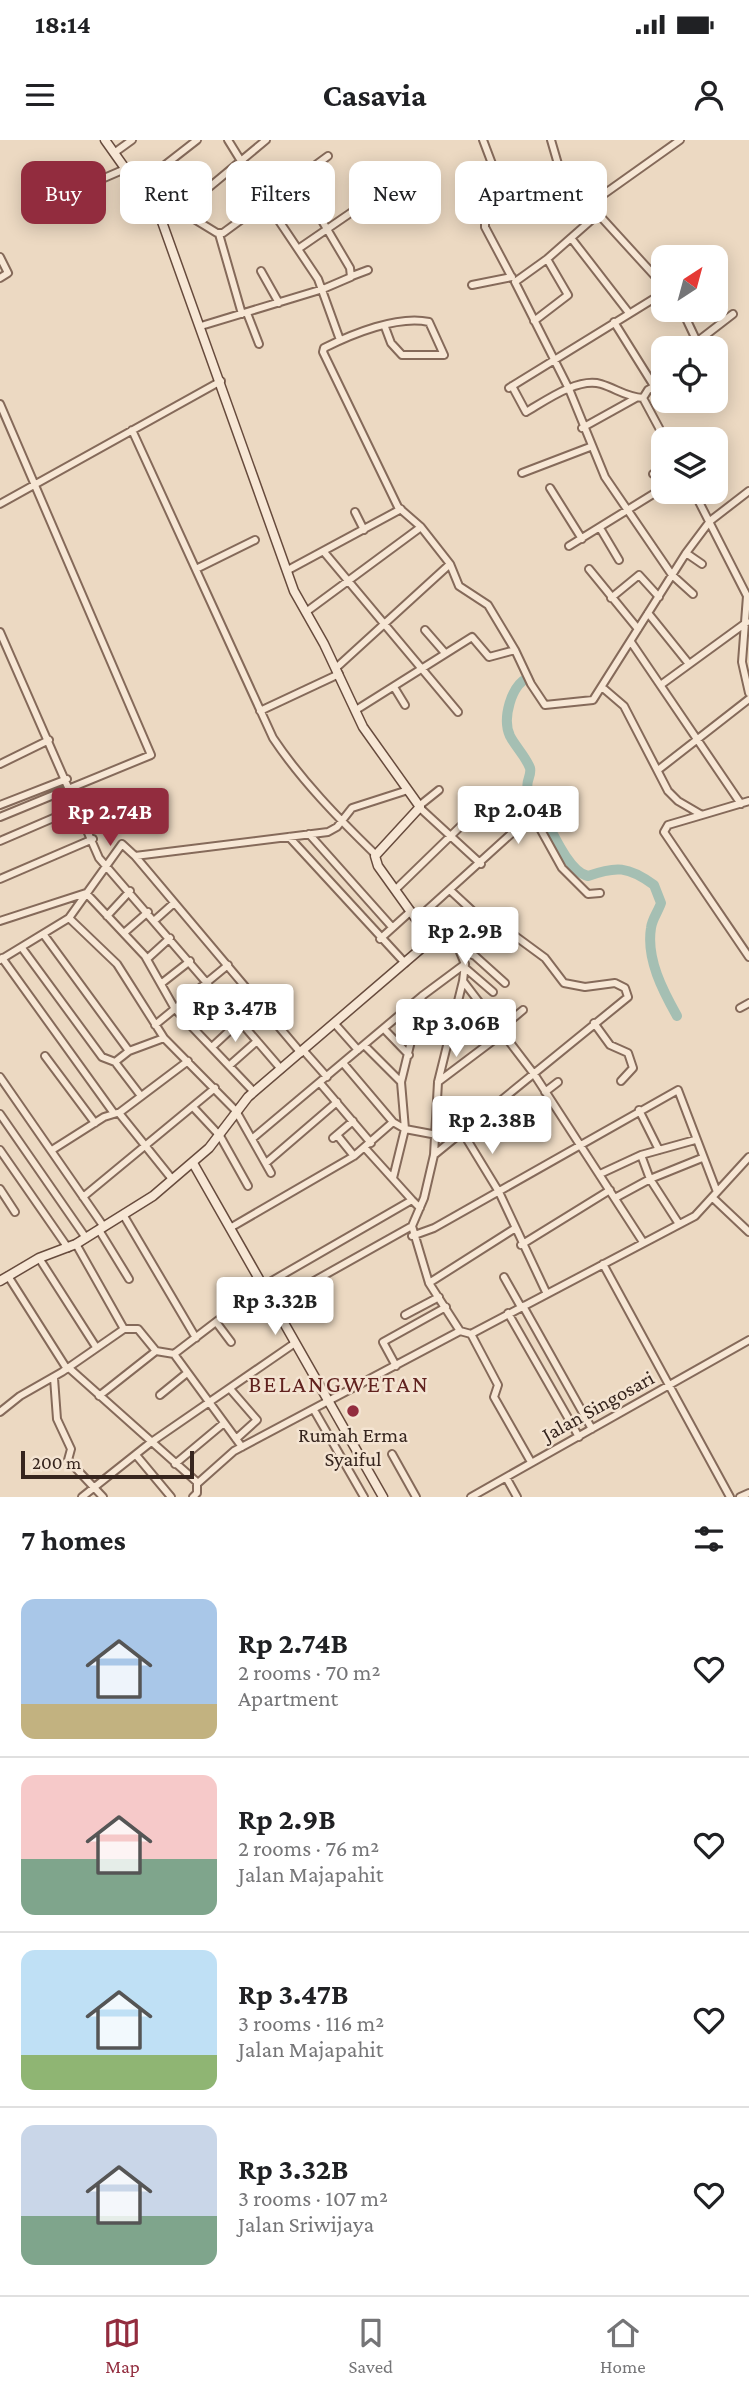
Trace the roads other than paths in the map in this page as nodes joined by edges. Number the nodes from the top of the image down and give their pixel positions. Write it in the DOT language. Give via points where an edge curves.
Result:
graph roads {
  1 [pos="105,140"];
  2 [pos="132,140"];
  3 [pos="197,140"];
  4 [pos="229,140"];
  5 [pos="266,140"];
  6 [pos="483,140"];
  7 [pos="551,140"];
  8 [pos="680,140"];
  9 [pos="114,153"];
  10 [pos="328,156"];
  11 [pos="240,160"];
  12 [pos="170,161"];
  13 [pos="322,161"];
  14 [pos="491,161"];
  15 [pos="560,161"];
  16 [pos="120,162"];
  17 [pos="212,184"];
  18 [pos="607,192"];
  19 [pos="349,215"];
  20 [pos="162,224"];
  21 [pos="202,224"];
  22 [pos="234,224"];
  23 [pos="281,224"];
  24 [pos="323,224"];
  25 [pos="485,224"];
  26 [pos="587,224"];
  27 [pos="605,224"];
  28 [pos="327,232"];
  29 [pos="219,234"];
  30 [pos="571,238"];
  31 [pos="298,248"];
  32 [pos="0,257"];
  33 [pos="547,259"];
  34 [pos="368,270"];
  35 [pos="261,271"];
  36 [pos="651,272"];
  37 [pos="352,276"];
  38 [pos="0,278"];
  39 [pos="513,279"];
  40 [pos="472,285"];
  41 [pos="323,289"];
  42 [pos="651,300"];
  43 [pos="279,303"];
  44 [pos="629,313"];
  45 [pos="244,314"];
  46 [pos="733,314"];
  47 [pos="534,321"];
  48 [pos="614,322"];
  49 [pos="201,326"];
  50 [pos="385,327"];
  51 [pos="709,336"];
  52 [pos="340,340"];
  53 [pos="259,344"];
  54 [pos="554,358"];
  55 [pos="221,381"];
  56 [pos="651,381"];
  57 [pos="651,389"];
  58 [pos="569,390"];
  59 [pos="640,398"];
  60 [pos="0,404"];
  61 [pos="658,427"];
  62 [pos="582,428"];
  63 [pos="132,430"];
  64 [pos="590,447"];
  65 [pos="522,473"];
  66 [pos="34,485"];
  67 [pos="550,488"];
  68 [pos="749,491"];
  69 [pos="651,496"];
  70 [pos="0,504"];
  71 [pos="701,504"];
  72 [pos="401,509"];
  73 [pos="628,510"];
  74 [pos="355,512"];
  75 [pos="710,521"];
  76 [pos="421,527"];
  77 [pos="600,528"];
  78 [pos="364,530"];
  79 [pos="582,539"];
  80 [pos="255,540"];
  81 [pos="569,546"];
  82 [pos="324,552"];
  83 [pos="686,553"];
  84 [pos="619,560"];
  85 [pos="450,564"];
  86 [pos="702,564"];
  87 [pos="196,569"];
  88 [pos="589,569"];
  89 [pos="288,570"];
  90 [pos="673,575"];
  91 [pos="349,582"];
  92 [pos="693,594"];
  93 [pos="659,597"];
  94 [pos="611,598"];
  95 [pos="306,612"];
  96 [pos="648,613"];
  97 [pos="747,622"];
  98 [pos="384,625"];
  99 [pos="638,629"];
  100 [pos="425,630"];
  101 [pos="0,632"];
  102 [pos="631,642"];
  103 [pos="515,650"];
  104 [pos="445,653"];
  105 [pos="689,664"];
  106 [pos="422,668"];
  107 [pos="338,671"];
  108 [pos="662,684"];
  109 [pos="394,687"];
  110 [pos="603,688"];
  111 [pos="749,693"];
  112 [pos="749,699"];
  113 [pos="405,705"];
  114 [pos="356,710"];
  115 [pos="260,711"];
  116 [pos="458,712"];
  117 [pos="697,739"];
  118 [pos="49,740"];
  119 [pos="0,764"];
  120 [pos="658,770"];
  121 [pos="67,779"];
  122 [pos="72,789"];
  123 [pos="408,790"];
  124 [pos="439,790"];
  125 [pos="749,801"];
  126 [pos="0,804"];
  127 [pos="741,804"];
  128 [pos="79,807"];
  129 [pos="420,807"];
  130 [pos="702,815"];
  131 [pos="0,817"];
  132 [pos="342,821"];
  133 [pos="466,821"];
  134 [pos="309,834"];
  135 [pos="451,836"];
  136 [pos="289,837"];
  137 [pos="93,839"];
  138 [pos="0,841"];
  139 [pos="375,854"];
  140 [pos="135,856"];
  141 [pos="106,863"];
  142 [pos="481,864"];
  143 [pos="0,879"];
  144 [pos="395,890"];
  145 [pos="130,891"];
  146 [pos="451,891"];
  147 [pos="86,893"];
  148 [pos="600,893"];
  149 [pos="174,903"];
  150 [pos="411,911"];
  151 [pos="148,912"];
  152 [pos="107,916"];
  153 [pos="69,918"];
  154 [pos="417,919"];
  155 [pos="155,920"];
  156 [pos="0,921"];
  157 [pos="392,928"];
  158 [pos="124,933"];
  159 [pos="44,934"];
  160 [pos="430,936"];
  161 [pos="170,937"];
  162 [pos="380,939"];
  163 [pos="22,948"];
  164 [pos="460,952"];
  165 [pos="749,957"];
  166 [pos="1,959"];
  167 [pos="147,959"];
  168 [pos="190,961"];
  169 [pos="405,963"];
  170 [pos="228,965"];
  171 [pos="465,966"];
  172 [pos="207,981"];
  173 [pos="463,981"];
  174 [pos="162,983"];
  175 [pos="505,983"];
  176 [pos="493,992"];
  177 [pos="422,996"];
  178 [pos="223,1000"];
  179 [pos="749,1003"];
  180 [pos="740,1008"];
  181 [pos="175,1009"];
  182 [pos="523,1010"];
  183 [pos="240,1021"];
  184 [pos="594,1023"];
  185 [pos="335,1024"];
  186 [pos="155,1025"];
  187 [pos="192,1026"];
  188 [pos="384,1029"];
  189 [pos="501,1031"];
  190 [pos="164,1038"];
  191 [pos="257,1041"];
  192 [pos="212,1047"];
  193 [pos="361,1048"];
  194 [pos="129,1051"];
  195 [pos="302,1052"];
  196 [pos="409,1055"];
  197 [pos="45,1056"];
  198 [pos="188,1061"];
  199 [pos="115,1062"];
  200 [pos="343,1063"];
  201 [pos="230,1065"];
  202 [pos="281,1069"];
  203 [pos="534,1074"];
  204 [pos="0,1077"];
  205 [pos="327,1077"];
  206 [pos="621,1081"];
  207 [pos="401,1082"];
  208 [pos="438,1082"];
  209 [pos="558,1082"];
  210 [pos="320,1083"];
  211 [pos="215,1088"];
  212 [pos="254,1092"];
  213 [pos="545,1092"];
  214 [pos="141,1096"];
  215 [pos="337,1102"];
  216 [pos="193,1107"];
  217 [pos="639,1110"];
  218 [pos="236,1111"];
  219 [pos="116,1113"];
  220 [pos="0,1114"];
  221 [pos="353,1121"];
  222 [pos="393,1122"];
  223 [pos="95,1123"];
  224 [pos="405,1129"];
  225 [pos="463,1133"];
  226 [pos="437,1135"];
  227 [pos="220,1136"];
  228 [pos="253,1138"];
  229 [pos="695,1140"];
  230 [pos="368,1145"];
  231 [pos="582,1146"];
  232 [pos="146,1147"];
  233 [pos="0,1150"];
  234 [pos="52,1150"];
  235 [pos="659,1150"];
  236 [pos="434,1155"];
  237 [pos="354,1156"];
  238 [pos="641,1156"];
  239 [pos="749,1157"];
  240 [pos="702,1158"];
  241 [pos="193,1163"];
  242 [pos="266,1163"];
  243 [pos="271,1173"];
  244 [pos="600,1174"];
  245 [pos="393,1178"];
  246 [pos="650,1179"];
  247 [pos="172,1180"];
  248 [pos="248,1186"];
  249 [pos="0,1189"];
  250 [pos="610,1190"];
  251 [pos="499,1192"];
  252 [pos="715,1195"];
  253 [pos="83,1197"];
  254 [pos="615,1198"];
  255 [pos="412,1200"];
  256 [pos="420,1208"];
  257 [pos="15,1212"];
  258 [pos="124,1216"];
  259 [pos="679,1224"];
  260 [pos="412,1226"];
  261 [pos="102,1228"];
  262 [pos="230,1228"];
  263 [pos="514,1229"];
  264 [pos="749,1232"];
  265 [pos="412,1236"];
  266 [pos="86,1238"];
  267 [pos="643,1242"];
  268 [pos="521,1245"];
  269 [pos="72,1246"];
  270 [pos="39,1258"];
  271 [pos="603,1264"];
  272 [pos="504,1277"];
  273 [pos="4,1279"];
  274 [pos="129,1279"];
  275 [pos="429,1283"];
  276 [pos="263,1286"];
  277 [pos="546,1292"];
  278 [pos="439,1297"];
  279 [pos="273,1304"];
  280 [pos="522,1306"];
  281 [pos="446,1307"];
  282 [pos="508,1313"];
  283 [pos="405,1315"];
  284 [pos="216,1322"];
  285 [pos="124,1329"];
  286 [pos="460,1331"];
  287 [pos="471,1334"];
  288 [pos="196,1338"];
  289 [pos="749,1340"];
  290 [pos="231,1342"];
  291 [pos="295,1343"];
  292 [pos="96,1347"];
  293 [pos="156,1351"];
  294 [pos="174,1354"];
  295 [pos="396,1366"];
  296 [pos="68,1369"];
  297 [pos="187,1373"];
  298 [pos="54,1378"];
  299 [pos="670,1386"];
  300 [pos="230,1390"];
  301 [pos="160,1395"];
  302 [pos="99,1396"];
  303 [pos="329,1400"];
  304 [pos="211,1404"];
  305 [pos="314,1410"];
  306 [pos="0,1412"];
  307 [pos="224,1423"];
  308 [pos="592,1429"];
  309 [pos="579,1437"];
  310 [pos="236,1439"];
  311 [pos="150,1443"];
  312 [pos="242,1447"];
  313 [pos="391,1454"];
  314 [pos="136,1455"];
  315 [pos="531,1462"];
  316 [pos="175,1464"];
  317 [pos="507,1479"];
  318 [pos="197,1483"];
  319 [pos="95,1487"];
  320 [pos="749,1493"];
  321 [pos="82,1497"];
  322 [pos="103,1497"];
  323 [pos="171,1497"];
  324 [pos="192,1497"];
  325 [pos="364,1497"];
  326 [pos="383,1497"];
  327 [pos="416,1497"];
  328 [pos="471,1497"];
  329 [pos="517,1497"];
  330 [pos="730,1497"];
  331 [pos="740,1497"];
  1 -- 9 [label="street"];
  2 -- 9 [label="street"];
  3 -- 12 [label="street"];
  4 -- 11 [label="street"];
  5 -- 11 [label="street"];
  6 -- 14 [label="street"];
  7 -- 15 [label="street"];
  8 -- 18 [label="street"];
  9 -- 16 [label="street"];
  10 -- 13 [label="street"];
  11 -- 17 [label="street"];
  19 -- 28 [label="street"];
  20 -- 49 [label="street"];
  21 -- 29 [label="street"];
  22 -- 29 [label="street"];
  23 -- 31 [label="street"];
  24 -- 28 [label="street"];
  25 -- 39 [label="street"];
  26 -- 30 [label="street"];
  27 -- 36 [label="street"];
  28 -- 31 [label="street"];
  28 -- 37 [label="street"];
  29 -- 45 [label="street"];
  30 -- 33 [label="street"];
  30 -- 44 [label="street"];
  31 -- 41 [label="street"];
  32 -- 38 [label="street" via="8,273"];
  33 -- 39 [label="street"];
  33 -- 47 [label="street" via="568,295"];
  34 -- 37 [label="street"];
  35 -- 43 [label="street"];
  37 -- 41 [label="street"];
  39 -- 40 [label="street"];
  39 -- 47 [label="street"];
  41 -- 43 [label="street"];
  41 -- 52 [label="street"];
  42 -- 44 [label="street"];
  43 -- 45 [label="street"];
  44 -- 48 [label="street"];
  45 -- 49 [label="street"];
  45 -- 53 [label="street"];
  46 -- 51 [label="street"];
  47 -- 54 [label="street"];
  48 -- 54 [label="street"];
  48 -- 56 [label="street"];
  49 -- 55 [label="street"];
  50 -- 50 [label="street" via="427,321 444,355 402,355"];
  50 -- 52 [label="street"];
  52 -- 72 [label="street" via="323,352"];
  54 -- 58 [label="street"];
  54 -- 58 [label="street" via="510,387 525,412 549,395"];
  55 -- 63 [label="street"];
  55 -- 89 [label="street"];
  57 -- 59 [label="street"];
  58 -- 59 [label="street" via="597,383"];
  58 -- 62 [label="street"];
  59 -- 61 [label="street"];
  59 -- 62 [label="street"];
  60 -- 66 [label="street"];
  62 -- 64 [label="street"];
  63 -- 66 [label="street"];
  63 -- 87 [label="street"];
  64 -- 65 [label="street"];
  64 -- 73 [label="street"];
  66 -- 70 [label="street"];
  66 -- 122 [label="street" via="151,755"];
  67 -- 79 [label="street"];
  68 -- 75 [label="street"];
  69 -- 73 [label="street"];
  71 -- 75 [label="street"];
  72 -- 76 [label="street"];
  72 -- 78 [label="street"];
  73 -- 77 [label="street"];
  73 -- 90 [label="street"];
  74 -- 78 [label="street"];
  75 -- 83 [label="street"];
  75 -- 97 [label="street" via="747,596"];
  76 -- 85 [label="street"];
  76 -- 91 [label="street"];
  77 -- 79 [label="street"];
  77 -- 84 [label="street"];
  78 -- 82 [label="street"];
  79 -- 81 [label="street"];
  80 -- 87 [label="street"];
  82 -- 89 [label="street"];
  82 -- 91 [label="street"];
  83 -- 86 [label="street"];
  83 -- 90 [label="street"];
  85 -- 98 [label="street"];
  85 -- 103 [label="street" via="459,586 488,605"];
  87 -- 115 [label="street"];
  88 -- 94 [label="street"];
  89 -- 95 [label="street"];
  90 -- 92 [label="street"];
  90 -- 93 [label="street"];
  91 -- 95 [label="street"];
  91 -- 98 [label="street"];
  93 -- 94 [label="street" via="639,575"];
  93 -- 96 [label="street"];
  94 -- 99 [label="street"];
  95 -- 107 [label="street"];
  96 -- 99 [label="street"];
  96 -- 105 [label="street"];
  97 -- 105 [label="street"];
  97 -- 111 [label="street" via="742,662"];
  98 -- 106 [label="street"];
  98 -- 107 [label="street"];
  99 -- 102 [label="street"];
  100 -- 104 [label="street"];
  101 -- 118 [label="street"];
  102 -- 108 [label="street"];
  102 -- 110 [label="street"];
  103 -- 104 [label="street" via="489,657 472,637"];
  103 -- 110 [label="street" via="542,703 593,700"];
  104 -- 106 [label="street"];
  105 -- 108 [label="street"];
  106 -- 109 [label="street"];
  106 -- 116 [label="street"];
  107 -- 114 [label="street"];
  107 -- 115 [label="street"];
  108 -- 117 [label="street"];
  109 -- 113 [label="street"];
  109 -- 114 [label="street"];
  110 -- 120 [label="street" via="624,706"];
  112 -- 117 [label="street"];
  114 -- 123 [label="street" via="369,737"];
  115 -- 132 [label="street" via="287,760"];
  117 -- 120 [label="street"];
  117 -- 127 [label="street"];
  118 -- 119 [label="street"];
  118 -- 121 [label="street"];
  120 -- 130 [label="street" via="673,796"];
  121 -- 122 [label="street"];
  121 -- 126 [label="street"];
  122 -- 128 [label="street"];
  122 -- 131 [label="street"];
  123 -- 129 [label="street"];
  123 -- 132 [label="street" via="352,808"];
  124 -- 129 [label="street"];
  125 -- 127 [label="street"];
  127 -- 130 [label="street"];
  128 -- 137 [label="street"];
  128 -- 138 [label="street"];
  129 -- 135 [label="street"];
  129 -- 139 [label="street"];
  130 -- 165 [label="street" via="668,825 664,832"];
  132 -- 134 [label="street" via="328,832"];
  132 -- 139 [label="street"];
  133 -- 135 [label="street"];
  134 -- 136 [label="street"];
  134 -- 157 [label="street"];
  135 -- 142 [label="street"];
  135 -- 144 [label="street"];
  136 -- 140 [label="street"];
  136 -- 162 [label="street"];
  137 -- 141 [label="street" via="99,858"];
  137 -- 143 [label="street"];
  139 -- 144 [label="street"];
  140 -- 141 [label="street" via="122,844"];
  140 -- 149 [label="street"];
  141 -- 145 [label="street"];
  141 -- 147 [label="street"];
  142 -- 146 [label="street"];
  142 -- 148 [label="street" via="512,833 536,821 567,875 588,894"];
  144 -- 150 [label="street"];
  145 -- 151 [label="street"];
  145 -- 152 [label="street"];
  146 -- 154 [label="street"];
  146 -- 184 [label="street" via="494,930 511,933 545,958 564,984 585,988 615,983 625,988 628,997"];
  147 -- 152 [label="street"];
  147 -- 153 [label="street"];
  147 -- 156 [label="street"];
  149 -- 155 [label="street"];
  149 -- 170 [label="street"];
  150 -- 154 [label="street"];
  150 -- 157 [label="street"];
  151 -- 155 [label="street"];
  151 -- 158 [label="street"];
  152 -- 158 [label="street"];
  153 -- 159 [label="street"];
  153 -- 186 [label="street" via="117,964"];
  154 -- 160 [label="street"];
  155 -- 161 [label="street"];
  157 -- 162 [label="street"];
  158 -- 167 [label="street"];
  159 -- 163 [label="street"];
  159 -- 194 [label="street"];
  160 -- 164 [label="street"];
  160 -- 169 [label="street" via="431,941"];
  161 -- 167 [label="street"];
  161 -- 168 [label="street"];
  162 -- 169 [label="street"];
  163 -- 166 [label="street"];
  163 -- 199 [label="street" via="100,1055"];
  164 -- 171 [label="street"];
  164 -- 175 [label="street" via="481,960"];
  166 -- 219 [label="street"];
  167 -- 174 [label="street"];
  168 -- 172 [label="street"];
  168 -- 174 [label="street"];
  169 -- 185 [label="street"];
  170 -- 172 [label="street"];
  170 -- 195 [label="street"];
  171 -- 173 [label="street"];
  171 -- 176 [label="street"];
  171 -- 177 [label="street"];
  172 -- 178 [label="street"];
  172 -- 181 [label="street"];
  173 -- 189 [label="street"];
  173 -- 208 [label="street"];
  174 -- 181 [label="street"];
  177 -- 188 [label="street"];
  177 -- 196 [label="street"];
  178 -- 183 [label="street"];
  178 -- 187 [label="street"];
  179 -- 180 [label="street"];
  181 -- 186 [label="street"];
  181 -- 187 [label="street"];
  182 -- 189 [label="street"];
  183 -- 191 [label="street"];
  183 -- 192 [label="street"];
  184 -- 203 [label="street"];
  184 -- 206 [label="street" via="610,1045 633,1061 633,1068"];
  185 -- 193 [label="street"];
  185 -- 195 [label="street"];
  186 -- 190 [label="street"];
  187 -- 192 [label="street"];
  188 -- 193 [label="street"];
  188 -- 196 [label="street"];
  189 -- 203 [label="street"];
  189 -- 208 [label="street"];
  190 -- 194 [label="street"];
  190 -- 198 [label="street"];
  191 -- 201 [label="street"];
  191 -- 202 [label="street"];
  192 -- 201 [label="street"];
  193 -- 200 [label="street"];
  193 -- 207 [label="street"];
  194 -- 199 [label="street"];
  195 -- 202 [label="street"];
  195 -- 205 [label="street"];
  196 -- 207 [label="street"];
  197 -- 223 [label="street"];
  198 -- 211 [label="street"];
  198 -- 214 [label="street"];
  199 -- 214 [label="street"];
  200 -- 205 [label="street"];
  200 -- 222 [label="street"];
  201 -- 212 [label="street"];
  202 -- 212 [label="street"];
  203 -- 213 [label="street"];
  203 -- 225 [label="street"];
  204 -- 234 [label="street"];
  205 -- 210 [label="street"];
  207 -- 224 [label="street"];
  208 -- 226 [label="street"];
  209 -- 213 [label="street"];
  210 -- 215 [label="street"];
  210 -- 228 [label="street"];
  211 -- 216 [label="street"];
  211 -- 218 [label="street"];
  212 -- 218 [label="street"];
  213 -- 231 [label="street"];
  214 -- 219 [label="street"];
  215 -- 221 [label="street"];
  215 -- 242 [label="street"];
  216 -- 227 [label="street"];
  216 -- 232 [label="street"];
  217 -- 229 [label="street" via="678,1090"];
  217 -- 231 [label="street"];
  217 -- 235 [label="street"];
  218 -- 227 [label="street"];
  218 -- 228 [label="street"];
  219 -- 223 [label="street"];
  219 -- 232 [label="street"];
  220 -- 266 [label="street"];
  221 -- 230 [label="street"];
  221 -- 237 [label="street" via="335,1137"];
  222 -- 224 [label="street"];
  222 -- 230 [label="street"];
  223 -- 234 [label="street"];
  224 -- 226 [label="street"];
  224 -- 245 [label="street"];
  225 -- 236 [label="street"];
  225 -- 251 [label="street"];
  226 -- 236 [label="street"];
  227 -- 241 [label="street"];
  227 -- 248 [label="street"];
  228 -- 242 [label="street"];
  229 -- 235 [label="street"];
  229 -- 240 [label="street"];
  230 -- 237 [label="street"];
  230 -- 245 [label="street"];
  231 -- 244 [label="street"];
  231 -- 251 [label="street"];
  232 -- 247 [label="street"];
  232 -- 253 [label="street"];
  233 -- 269 [label="street"];
  234 -- 253 [label="street"];
  235 -- 238 [label="street"];
  236 -- 256 [label="street"];
  237 -- 262 [label="street"];
  238 -- 244 [label="street"];
  238 -- 246 [label="street"];
  239 -- 252 [label="street"];
  240 -- 246 [label="street"];
  240 -- 252 [label="street"];
  241 -- 247 [label="street"];
  241 -- 262 [label="street"];
  242 -- 243 [label="street"];
  244 -- 250 [label="street"];
  245 -- 255 [label="street"];
  246 -- 254 [label="street"];
  246 -- 259 [label="street"];
  247 -- 258 [label="street"];
  249 -- 257 [label="street"];
  250 -- 254 [label="street"];
  250 -- 268 [label="street"];
  251 -- 263 [label="street"];
  251 -- 265 [label="street"];
  252 -- 259 [label="street" via="706,1208"];
  252 -- 264 [label="street"];
  253 -- 261 [label="street"];
  254 -- 267 [label="street"];
  255 -- 256 [label="street"];
  255 -- 276 [label="street"];
  256 -- 260 [label="street"];
  258 -- 261 [label="street"];
  258 -- 288 [label="street"];
  259 -- 267 [label="street"];
  260 -- 265 [label="street"];
  260 -- 279 [label="street"];
  261 -- 266 [label="street"];
  261 -- 274 [label="street"];
  262 -- 276 [label="street"];
  263 -- 268 [label="street"];
  263 -- 275 [label="street"];
  265 -- 275 [label="street"];
  266 -- 269 [label="street"];
  267 -- 271 [label="street"];
  268 -- 277 [label="street"];
  269 -- 270 [label="street"];
  269 -- 285 [label="street"];
  270 -- 273 [label="street"];
  270 -- 292 [label="street"];
  271 -- 277 [label="street"];
  271 -- 299 [label="street"];
  272 -- 280 [label="street"];
  273 -- 296 [label="street"];
  275 -- 278 [label="street"];
  276 -- 279 [label="street"];
  276 -- 284 [label="street"];
  277 -- 280 [label="street"];
  278 -- 281 [label="street"];
  278 -- 283 [label="street"];
  279 -- 291 [label="street"];
  280 -- 282 [label="street"];
  280 -- 308 [label="street"];
  281 -- 286 [label="street"];
  281 -- 295 [label="street" via="383,1343"];
  282 -- 287 [label="street"];
  282 -- 309 [label="street"];
  284 -- 288 [label="street"];
  284 -- 290 [label="street"];
  285 -- 292 [label="street"];
  285 -- 293 [label="street" via="138,1329"];
  286 -- 287 [label="street"];
  286 -- 295 [label="street"];
  287 -- 315 [label="street" via="498,1385 494,1397"];
  288 -- 294 [label="street"];
  289 -- 299 [label="street"];
  291 -- 300 [label="street"];
  291 -- 303 [label="street"];
  292 -- 296 [label="street"];
  293 -- 294 [label="street"];
  293 -- 302 [label="street"];
  294 -- 297 [label="street"];
  295 -- 303 [label="street"];
  296 -- 298 [label="street"];
  296 -- 302 [label="street"];
  297 -- 301 [label="street"];
  297 -- 304 [label="street"];
  298 -- 306 [label="street"];
  298 -- 319 [label="street" via="57,1419 71,1448 68,1460"];
  299 -- 308 [label="street, Jalan Singosari"];
  299 -- 330 [label="street, Jalan Singosari"];
  300 -- 304 [label="street"];
  300 -- 310 [label="street" via="257,1420"];
  302 -- 311 [label="street"];
  303 -- 305 [label="street"];
  303 -- 326 [label="street"];
  304 -- 307 [label="street"];
  304 -- 311 [label="street"];
  305 -- 312 [label="street"];
  305 -- 325 [label="street"];
  307 -- 310 [label="street"];
  307 -- 316 [label="street"];
  308 -- 309 [label="street, Jalan Singosari"];
  309 -- 315 [label="street, Jalan Singosari"];
  310 -- 312 [label="street"];
  311 -- 314 [label="street"];
  311 -- 316 [label="street"];
  312 -- 318 [label="street"];
  313 -- 327 [label="street"];
  314 -- 319 [label="street"];
  314 -- 323 [label="street"];
  315 -- 317 [label="street, Jalan Singosari"];
  316 -- 318 [label="street"];
  317 -- 328 [label="street, Jalan Singosari"];
  317 -- 329 [label="street"];
  318 -- 324 [label="street"];
  319 -- 321 [label="street"];
  319 -- 322 [label="street"];
  320 -- 331 [label="street"];
}
